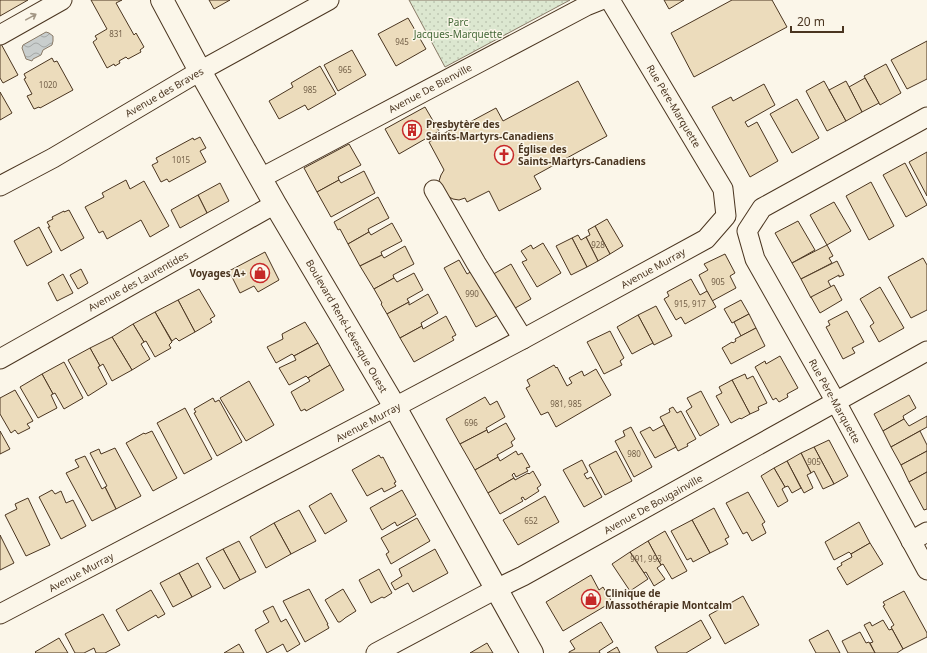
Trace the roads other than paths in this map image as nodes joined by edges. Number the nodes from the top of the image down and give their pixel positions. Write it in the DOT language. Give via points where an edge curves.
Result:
graph roads {
  1 [pos="62,0"];
  2 [pos="162,0"];
  3 [pos="330,0"];
  4 [pos="601,0"];
  5 [pos="610,0"];
  6 [pos="0,35"];
  7 [pos="200,72"];
  8 [pos="927,117"];
  9 [pos="261,178"];
  10 [pos="0,186"];
  11 [pos="434,190"];
  12 [pos="275,204"];
  13 [pos="726,216"];
  14 [pos="523,339"];
  15 [pos="927,351"];
  16 [pos="0,359"];
  17 [pos="836,402"];
  18 [pos="395,408"];
  19 [pos="919,536"];
  20 [pos="927,570"];
  21 [pos="496,589"];
  22 [pos="0,614"];
  23 [pos="376,653"];
  24 [pos="532,653"];
  6 -- 1 [label="street, one-way"];
  2 -- 7 [label="main road, Boulevard René-Lévesque Ouest"];
  3 -- 7 [label="street, Avenue des Braves"];
  4 -- 9 [label="street, Avenue De Bienville"];
  5 -- 13 [label="street, Rue Père-Marquette" via="723,189"];
  7 -- 9 [label="main road, Boulevard René-Lévesque Ouest"];
  7 -- 10 [label="street, Avenue des Braves"];
  8 -- 17 [label="street, Rue Père-Marquette" via="762,208 747,231 755,259"];
  9 -- 12 [label="main road, Boulevard René-Lévesque Ouest"];
  11 -- 14 [label="street"];
  12 -- 16 [label="street, Avenue des Laurentides"];
  12 -- 18 [label="main road, Boulevard René-Lévesque Ouest"];
  13 -- 14 [label="street, Avenue Murray" via="706,239"];
  14 -- 18 [label="street, Avenue Murray"];
  15 -- 17 [label="street, Avenue De Bougainville"];
  17 -- 19 [label="street, Rue Père-Marquette"];
  17 -- 21 [label="street, Avenue De Bougainville" via="524,576"];
  18 -- 21 [label="main road, Boulevard René-Lévesque Ouest"];
  18 -- 22 [label="street, Avenue Murray"];
  19 -- 20 [label="street, Rue Père-Marquette"];
  21 -- 23 [label="street, Avenue De Bougainville"];
  21 -- 24 [label="main road, Boulevard René-Lévesque Ouest"];
}
